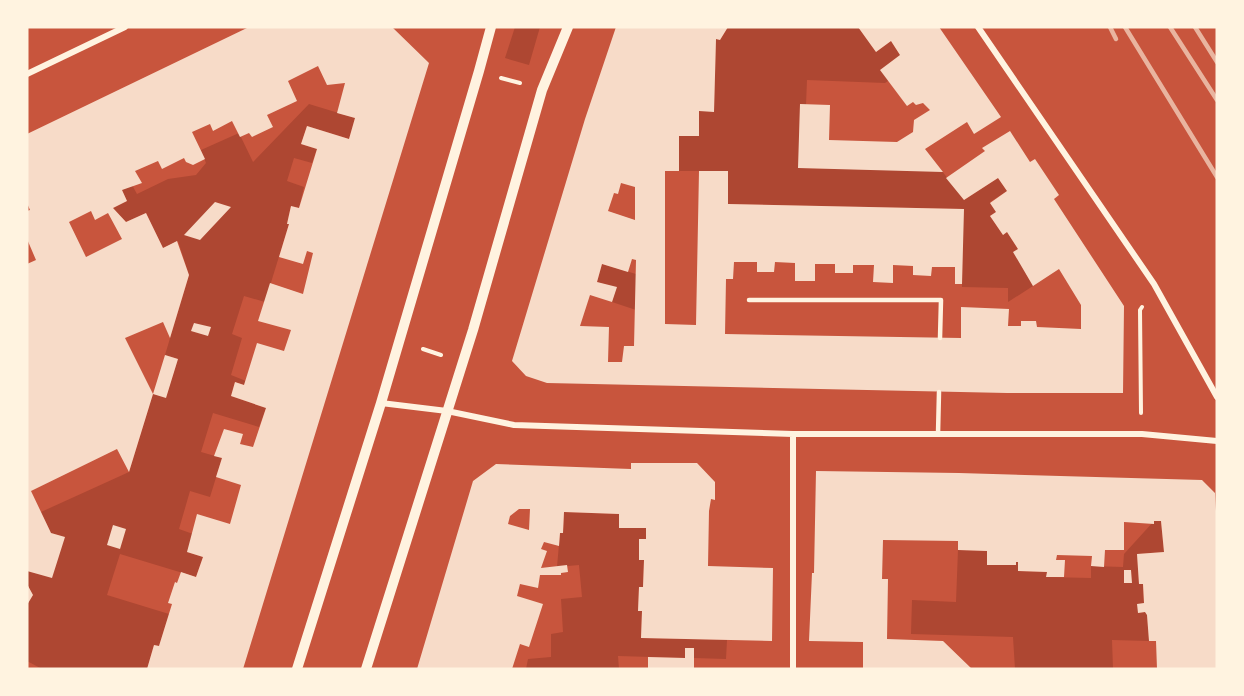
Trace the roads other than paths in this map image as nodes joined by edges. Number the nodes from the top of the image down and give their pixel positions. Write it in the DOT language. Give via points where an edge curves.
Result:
graph roads {
  1 [pos="125,27"];
  2 [pos="491,27"];
  3 [pos="568,27"];
  4 [pos="978,27"];
  5 [pos="27,74"];
  6 [pos="749,300"];
  7 [pos="940,338"];
  8 [pos="939,392"];
  9 [pos="1217,397"];
  10 [pos="381,403"];
  11 [pos="447,411"];
  12 [pos="793,434"];
  13 [pos="938,434"];
  14 [pos="1217,441"];
  15 [pos="297,669"];
  16 [pos="366,669"];
  17 [pos="793,669"];
  1 -- 5 [label="street"];
  2 -- 10 [label="street"];
  3 -- 11 [label="street" via="542,90"];
  4 -- 9 [label="street" via="1154,284"];
  6 -- 7 [label="lane" via="941,300"];
  8 -- 13 [label="lane"];
  10 -- 11 [label="street"];
  10 -- 15 [label="street"];
  11 -- 12 [label="street" via="514,425"];
  11 -- 16 [label="street"];
  12 -- 13 [label="street"];
  12 -- 17 [label="street"];
  13 -- 14 [label="street" via="1142,434"];
}
